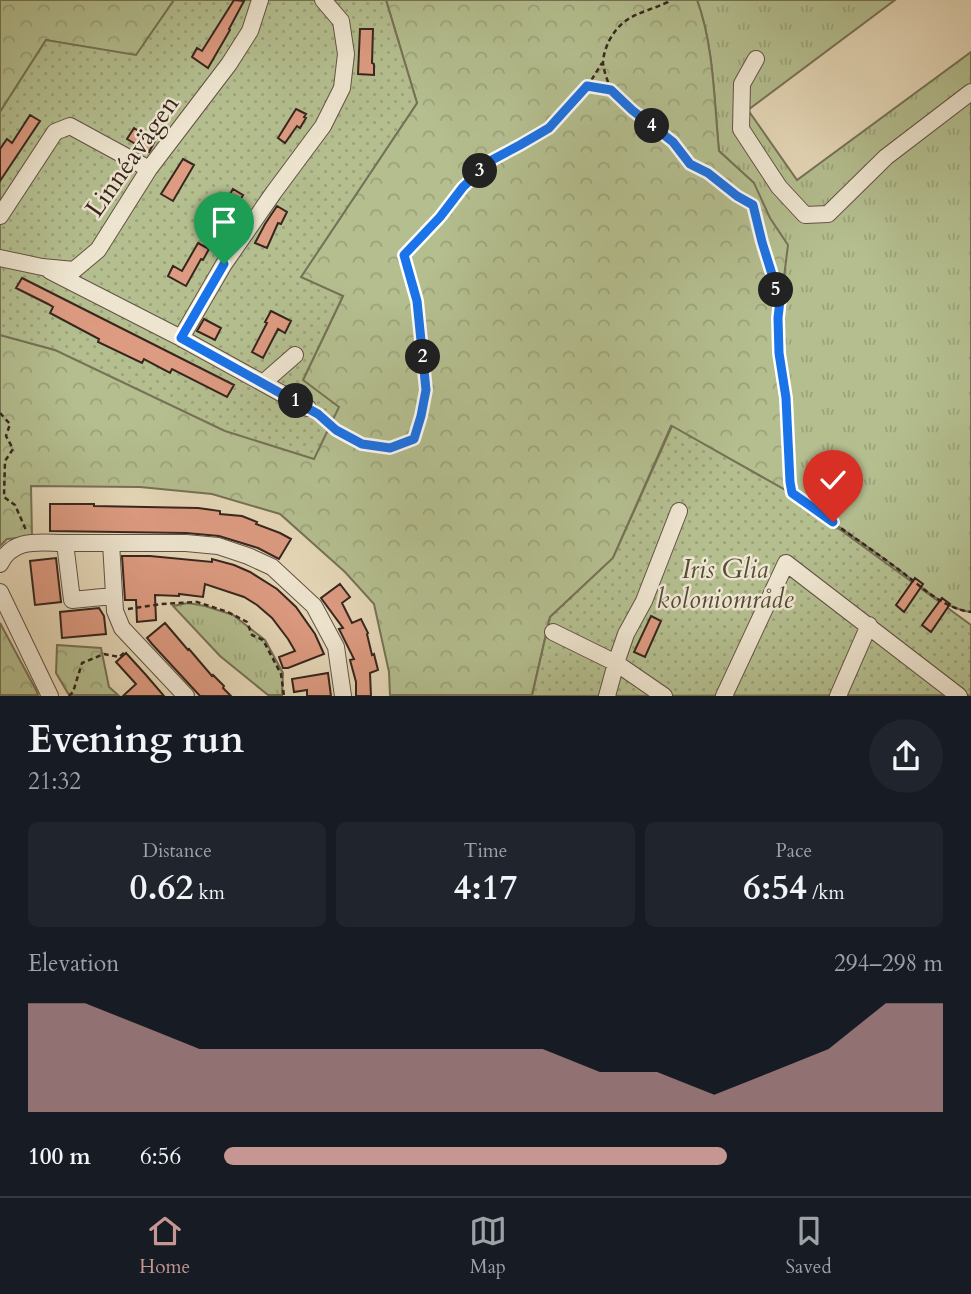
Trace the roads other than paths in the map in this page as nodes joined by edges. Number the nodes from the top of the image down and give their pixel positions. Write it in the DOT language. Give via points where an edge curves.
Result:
graph roads {
  1 [pos="260,0"];
  2 [pos="323,0"];
  3 [pos="756,59"];
  4 [pos="971,92"];
  5 [pos="149,169"];
  6 [pos="0,216"];
  7 [pos="0,258"];
  8 [pos="42,267"];
  9 [pos="181,338"];
  10 [pos="295,355"];
  11 [pos="263,383"];
  12 [pos="308,408"];
  13 [pos="679,511"];
  14 [pos="111,542"];
  15 [pos="65,543"];
  16 [pos="0,564"];
  17 [pos="0,593"];
  18 [pos="114,604"];
  19 [pos="869,625"];
  20 [pos="553,632"];
  21 [pos="616,663"];
  22 [pos="950,693"];
  23 [pos="50,695"];
  24 [pos="186,695"];
  25 [pos="343,695"];
  26 [pos="607,695"];
  27 [pos="664,695"];
  28 [pos="724,695"];
  29 [pos="838,695"];
  1 -- 5 [label="street, Linnéavägen" via="250,31 229,64"];
  2 -- 9 [label="street" via="341,22 346,54 342,88 323,126 224,264"];
  3 -- 4 [label="street" via="742,84 741,129 779,187 805,215 828,214 886,157"];
  5 -- 6 [label="street" via="71,126 55,132"];
  5 -- 8 [label="street, Linnéavägen" via="98,250 74,270"];
  7 -- 8 [label="street, Linnéavägen"];
  8 -- 9 [label="street"];
  9 -- 11 [label="street"];
  10 -- 11 [label="street"];
  11 -- 12 [label="street"];
  13 -- 21 [label="street"];
  14 -- 15 [label="street"];
  14 -- 18 [label="street"];
  14 -- 25 [label="street" via="218,546 272,567 314,606 336,647"];
  15 -- 16 [label="street" via="20,544"];
  15 -- 18 [label="street" via="72,600"];
  17 -- 23 [label="street"];
  18 -- 24 [label="street" via="122,628"];
  19 -- 22 [label="street"];
  19 -- 28 [label="street" via="786,563"];
  19 -- 29 [label="street"];
  20 -- 21 [label="street"];
  21 -- 26 [label="street"];
  21 -- 27 [label="street"];
}
